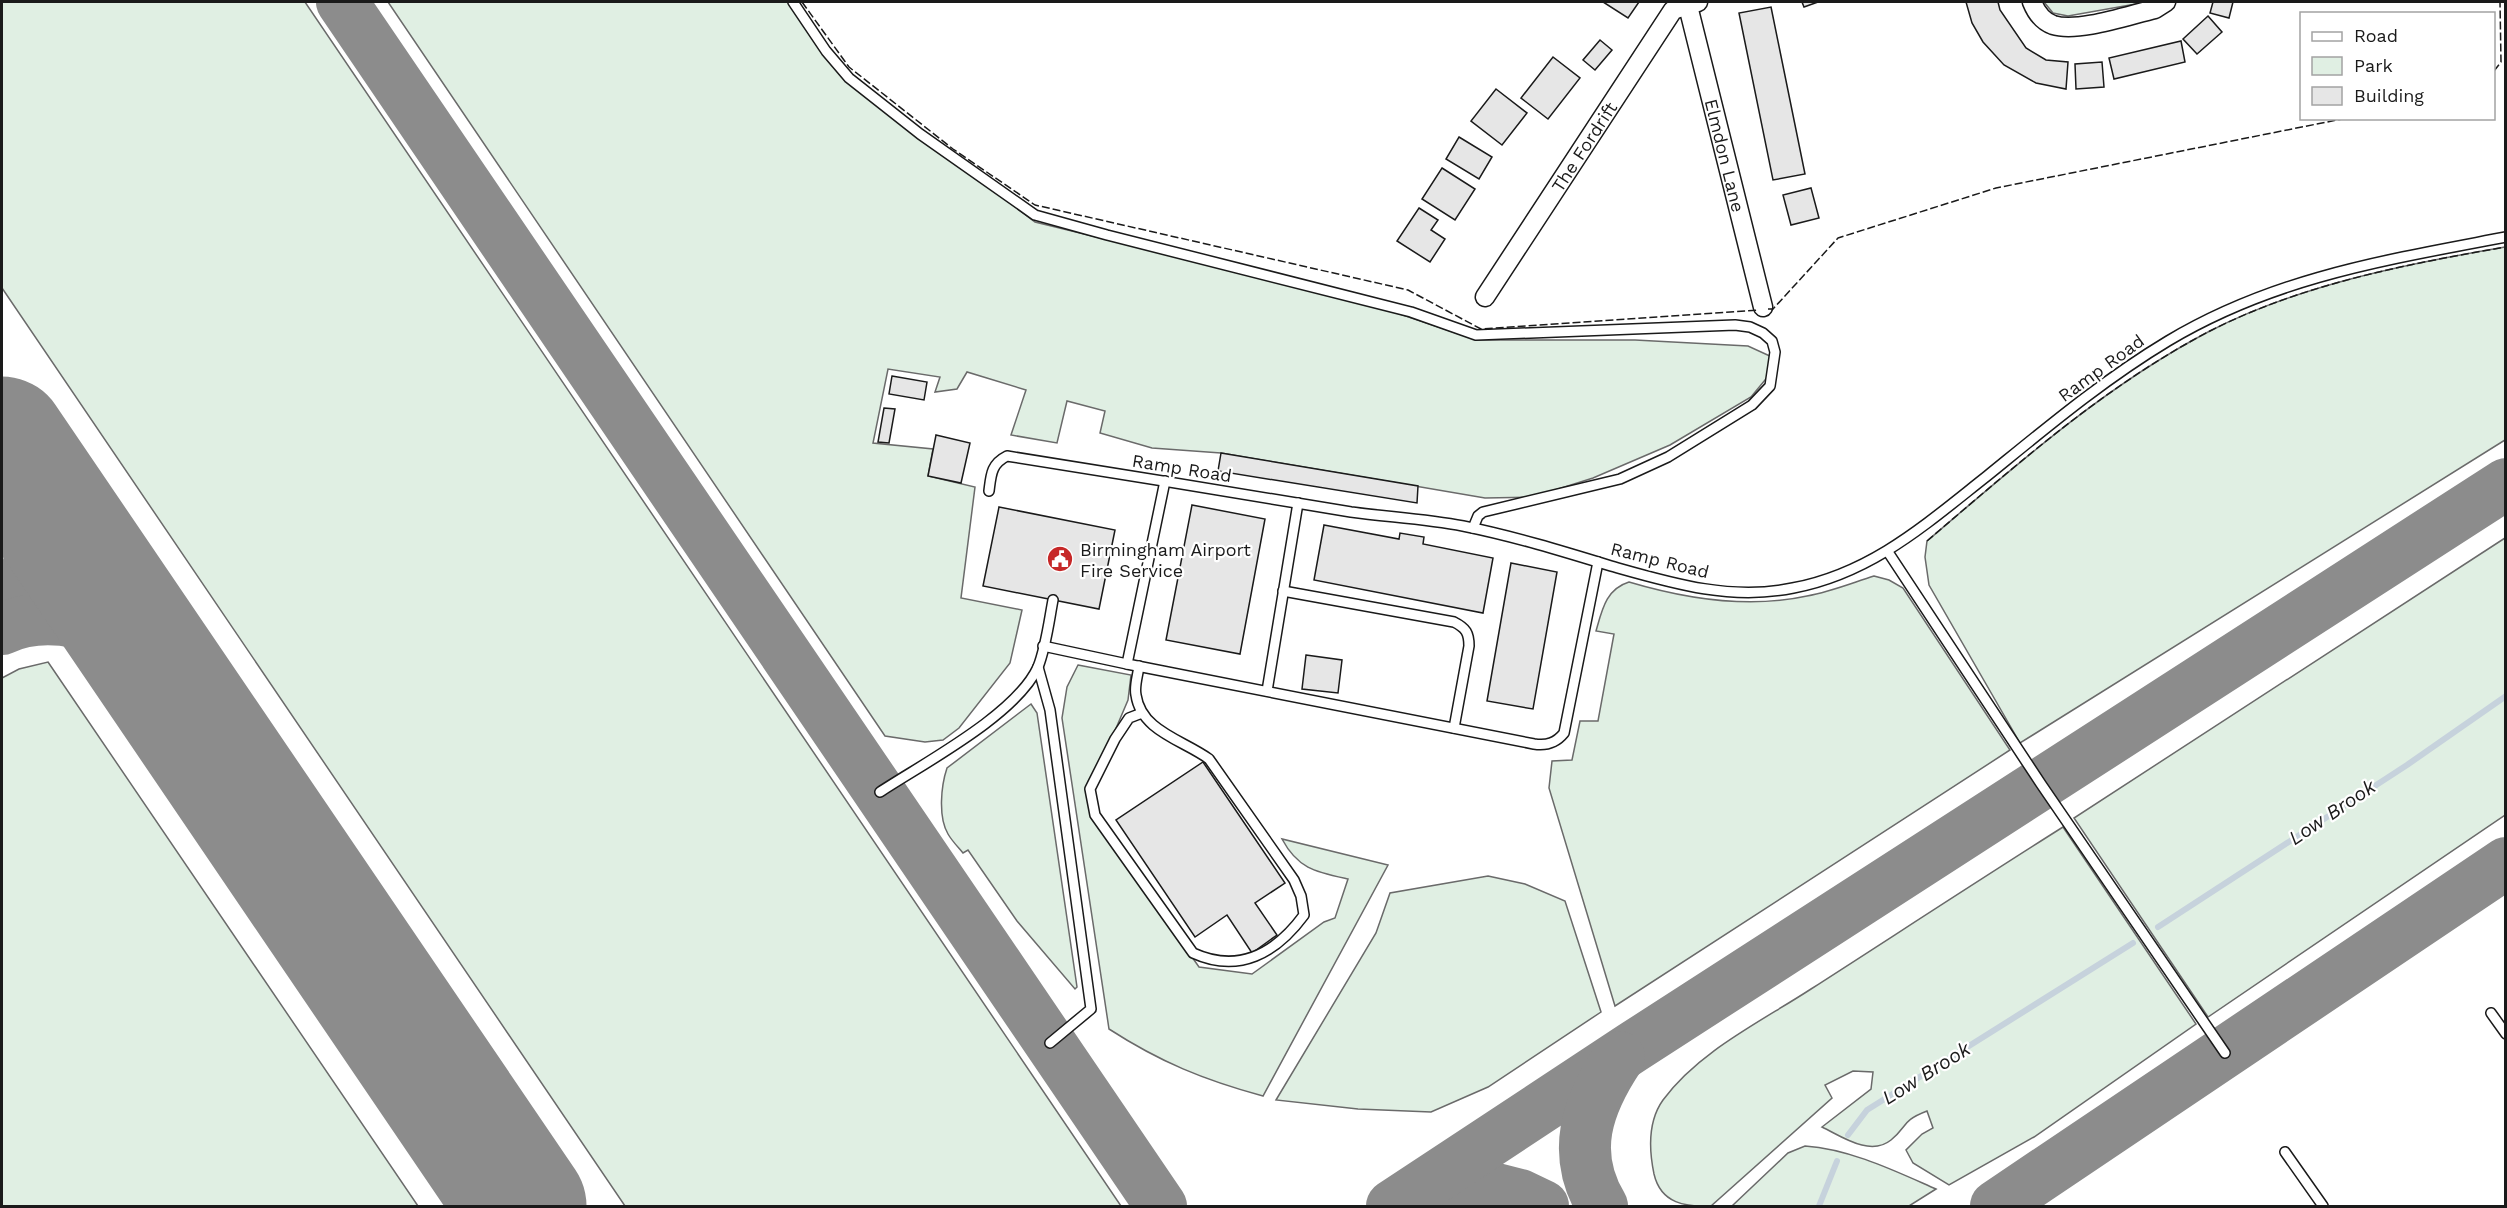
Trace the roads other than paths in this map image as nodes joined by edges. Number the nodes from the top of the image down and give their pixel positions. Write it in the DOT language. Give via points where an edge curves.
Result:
graph roads {
  1 [pos="793,2"];
  2 [pos="2032,2"];
  3 [pos="2166,2"];
  4 [pos="1691,3"];
  5 [pos="2505,237"];
  6 [pos="1485,297"];
  7 [pos="1763,307"];
  8 [pos="1165,481"];
  9 [pos="989,491"];
  10 [pos="1298,503"];
  11 [pos="1473,528"];
  12 [pos="1888,552"];
  13 [pos="1598,562"];
  14 [pos="1283,591"];
  15 [pos="1053,600"];
  16 [pos="1043,646"];
  17 [pos="1127,664"];
  18 [pos="1139,666"];
  19 [pos="1038,667"];
  20 [pos="1267,691"];
  21 [pos="1142,714"];
  22 [pos="1454,728"];
  23 [pos="880,792"];
  24 [pos="2491,1013"];
  25 [pos="2505,1034"];
  26 [pos="1050,1043"];
  27 [pos="2224,1053"];
  28 [pos="2285,1152"];
  29 [pos="2323,1206"];
  1 -- 11 [label="lane" via="849,78 1012,201 1035,214 1411,312 1476,335 1736,325 1750,327 1772,341 1775,352 1770,387 1743,411 1668,457 1630,475 1483,512"];
  2 -- 3 [label="street" via="2038,14 2052,25 2072,27 2154,9"];
  4 -- 6 [label="street, The Fordrift" via="1673,10"];
  4 -- 7 [label="street, Elmdon Lane"];
  5 -- 12 [label="lane, Ramp Road" via="2380,261 2240,303 2169,340 2106,381"];
  8 -- 9 [label="lane, Ramp Road" via="1007,456 992,469"];
  8 -- 10 [label="lane, Ramp Road"];
  8 -- 17 [label="lane"];
  10 -- 11 [label="lane, Ramp Road"];
  10 -- 14 [label="lane"];
  11 -- 13 [label="lane, Ramp Road"];
  12 -- 13 [label="lane, Ramp Road" via="1835,576 1794,588 1753,593 1705,591"];
  12 -- 27 [label="lane"];
  13 -- 22 [label="lane" via="1564,733 1558,740 1543,745"];
  14 -- 20 [label="lane"];
  14 -- 22 [label="lane" via="1464,627 1469,646"];
  15 -- 16 [label="lane"];
  16 -- 17 [label="lane"];
  16 -- 19 [label="lane"];
  17 -- 18 [label="lane"];
  18 -- 20 [label="lane"];
  18 -- 21 [label="lane" via="1135,694"];
  19 -- 23 [label="lane" via="1021,692 993,718"];
  19 -- 26 [label="lane" via="1050,710 1091,1010"];
  20 -- 22 [label="lane"];
  21 -- 21 [label="lane" via="1166,736 1209,759 1302,896 1304,915 1294,928 1253,959 1239,962 1193,953 1095,815 1090,789 1096,774 1129,718"];
  24 -- 25 [label="lane"];
  28 -- 29 [label="lane"];
}
